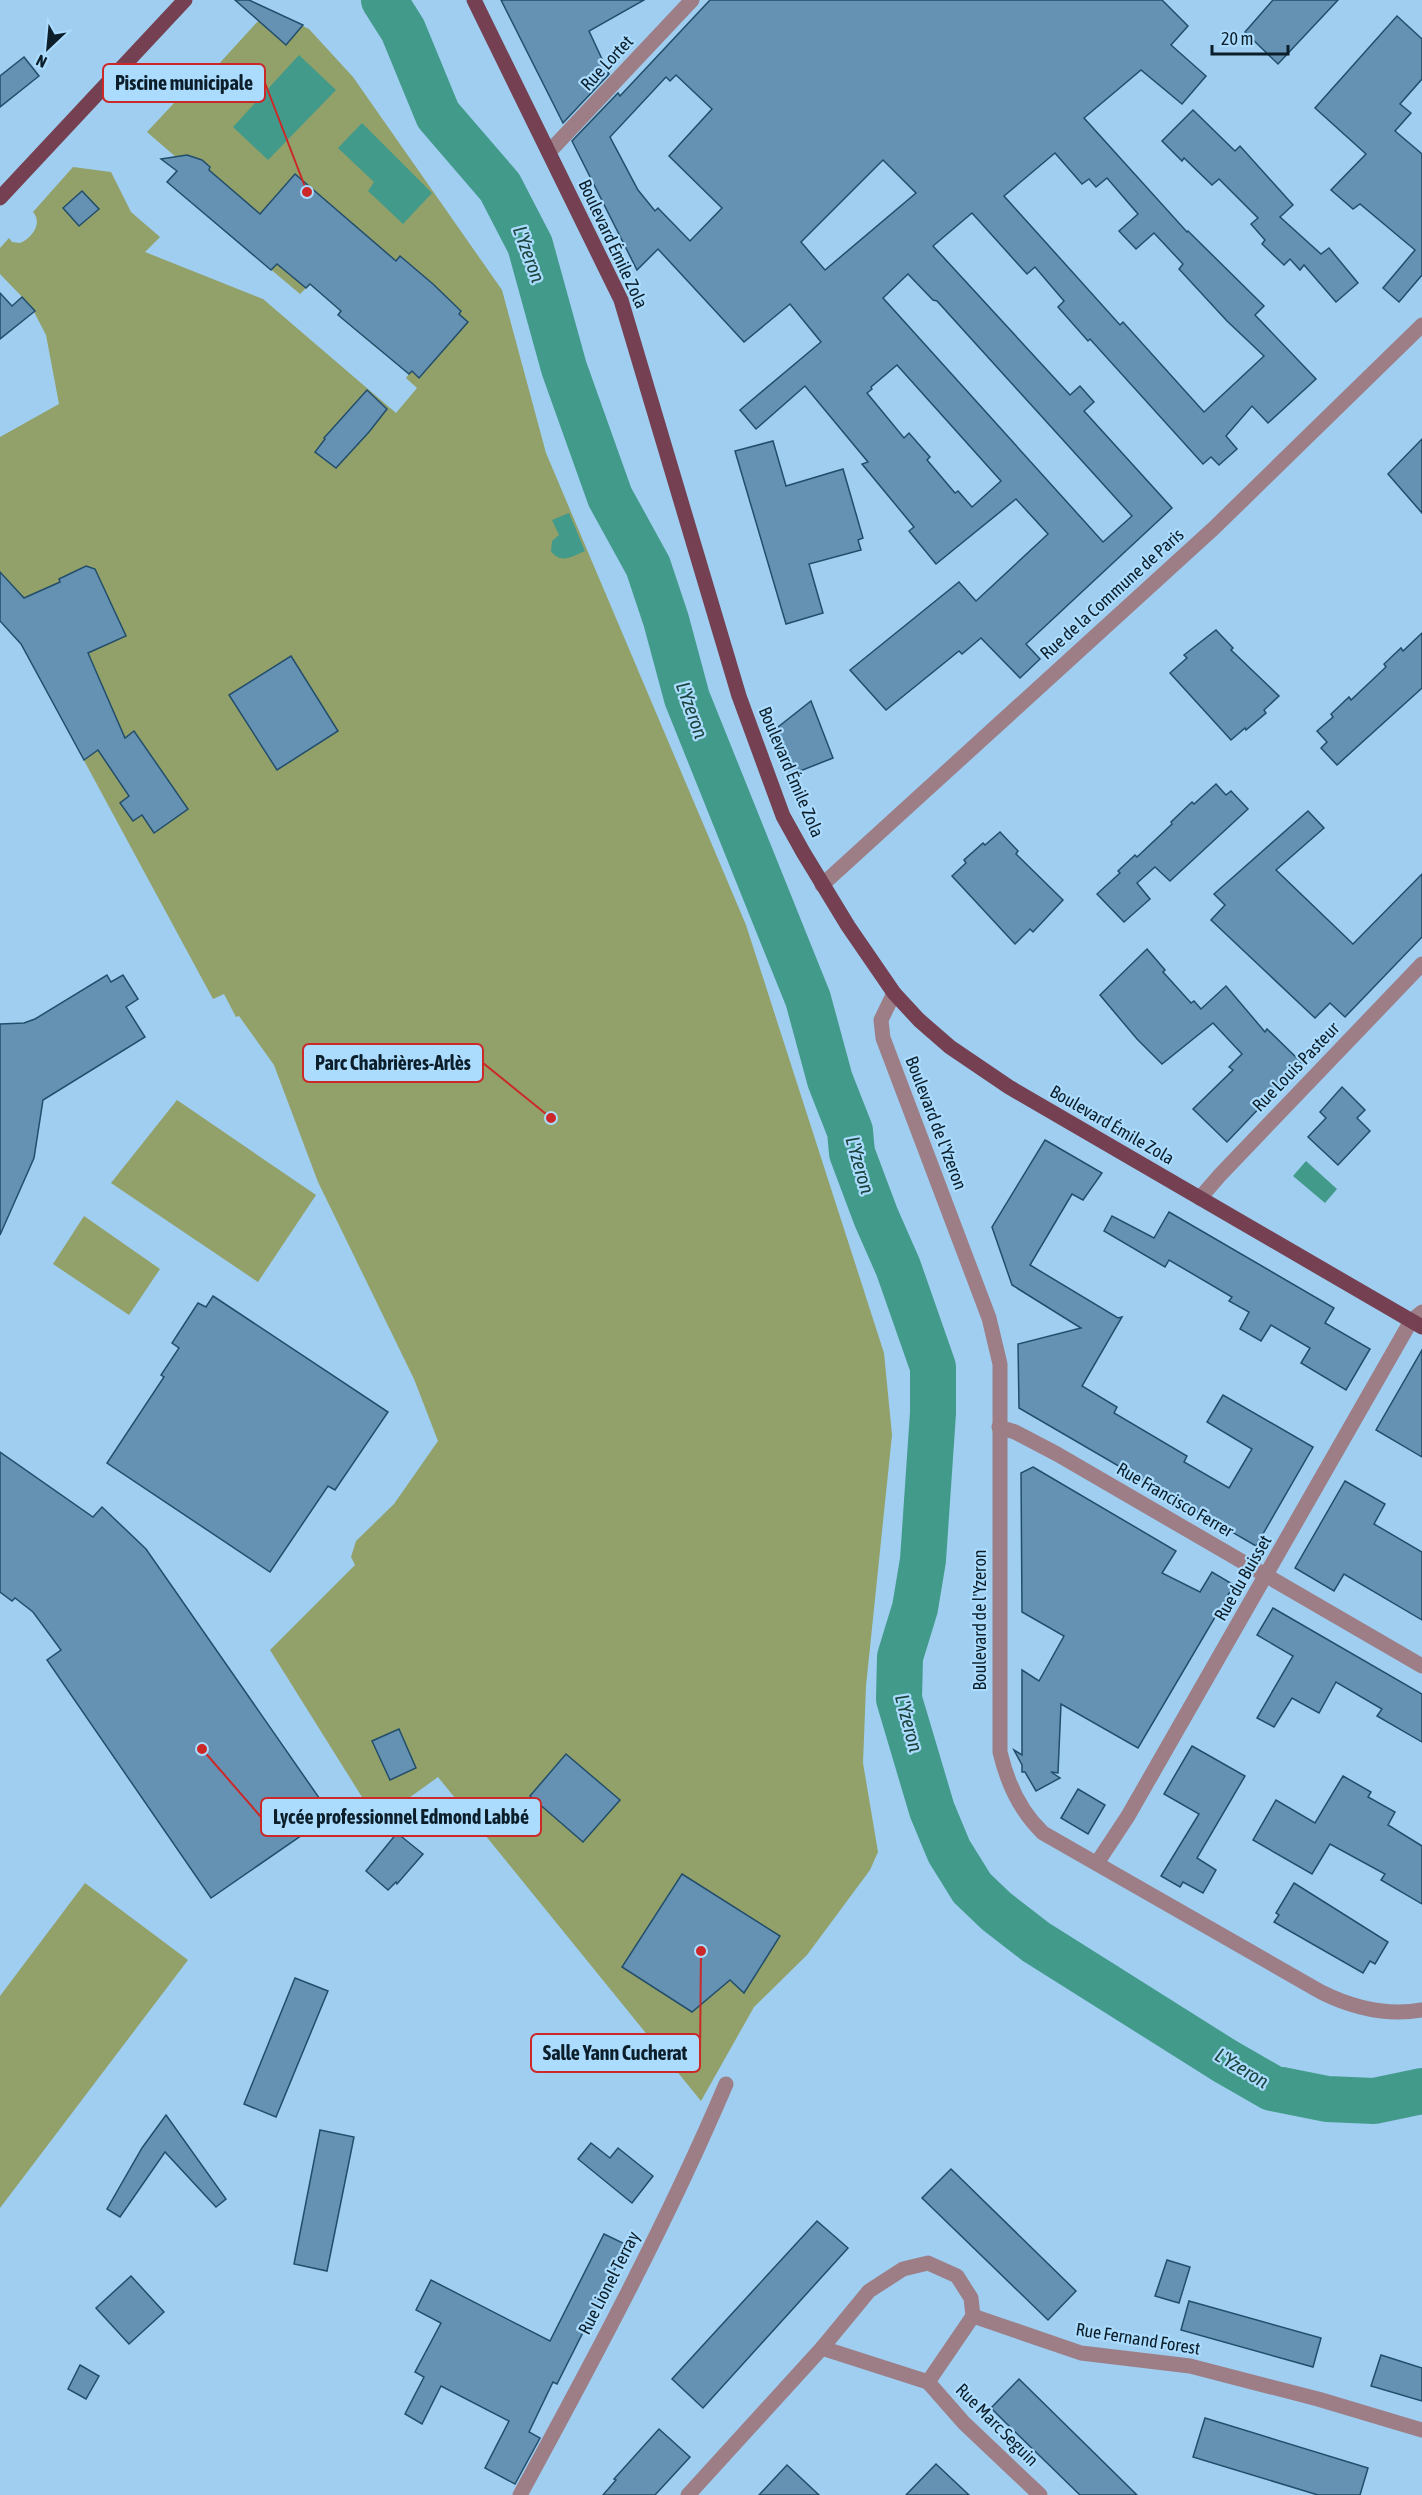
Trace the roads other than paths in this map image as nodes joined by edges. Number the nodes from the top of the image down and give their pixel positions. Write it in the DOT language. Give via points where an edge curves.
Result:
graph roads {
  1 [pos="185,0"];
  2 [pos="474,0"];
  3 [pos="692,0"];
  4 [pos="549,152"];
  5 [pos="0,198"];
  6 [pos="1422,325"];
  7 [pos="822,885"];
  8 [pos="1422,964"];
  9 [pos="894,993"];
  10 [pos="1200,1198"];
  11 [pos="1418,1320"];
  12 [pos="999,1427"];
  13 [pos="1267,1576"];
  14 [pos="1422,1666"];
  15 [pos="1097,1863"];
  16 [pos="1422,2010"];
  17 [pos="726,2084"];
  18 [pos="973,2316"];
  19 [pos="822,2348"];
  20 [pos="928,2382"];
  21 [pos="1422,2430"];
  22 [pos="520,2495"];
  23 [pos="688,2495"];
  24 [pos="1040,2495"];
  1 -- 5 [label="main road"];
  2 -- 4 [label="main road, Boulevard Émile Zola"];
  3 -- 4 [label="street, Rue Lortet"];
  4 -- 7 [label="main road, Boulevard Émile Zola" via="621,300 742,705 783,816"];
  6 -- 7 [label="street, Rue de la Commune de Paris" via="1214,528"];
  7 -- 9 [label="main road, Boulevard Émile Zola"];
  8 -- 10 [label="street, Rue Louis Pasteur"];
  9 -- 10 [label="main road, Boulevard Émile Zola" via="950,1047 1010,1087"];
  9 -- 12 [label="street, Boulevard de l'Yzeron" via="881,1020 883,1038 988,1318 1000,1364"];
  10 -- 11 [label="main road, Boulevard Émile Zola"];
  11 -- 13 [label="street, Rue du Buisset"];
  12 -- 13 [label="street, Rue Francisco Ferrer" via="1057,1454"];
  12 -- 15 [label="street, Boulevard de l'Yzeron" via="1000,1752 1030,1820 1043,1833"];
  13 -- 14 [label="street, Rue Francisco Ferrer"];
  13 -- 15 [label="street, Rue du Buisset"];
  15 -- 16 [label="street, Boulevard de l'Yzeron" via="1345,2004 1404,2013"];
  17 -- 22 [label="street, Rue Lionel Terray" via="685,2176"];
  18 -- 19 [label="street" via="971,2298 957,2276 928,2263 903,2269 869,2291"];
  18 -- 20 [label="street"];
  18 -- 21 [label="street, Rue Fernand Forest" via="1081,2353 1190,2366"];
  19 -- 20 [label="street"];
  19 -- 23 [label="street"];
  20 -- 24 [label="street, Rue Marc Seguin" via="964,2423"];
}
